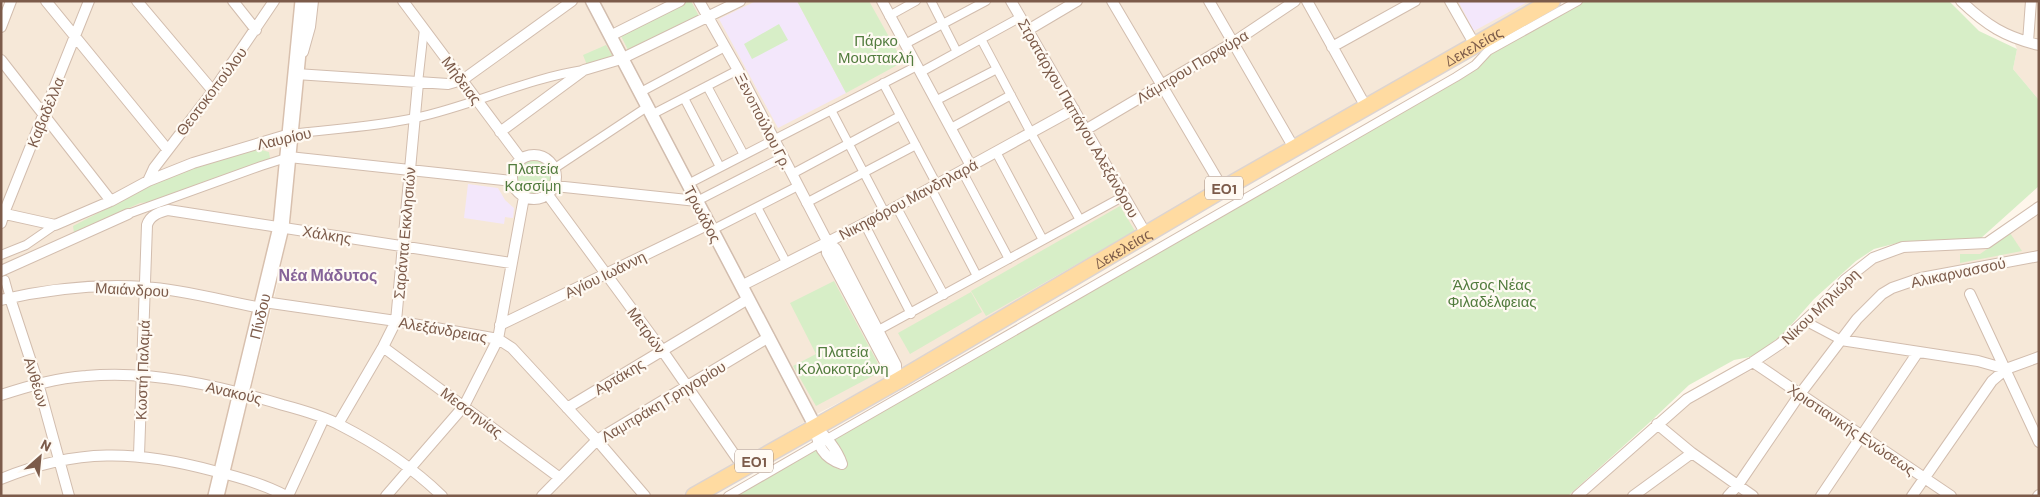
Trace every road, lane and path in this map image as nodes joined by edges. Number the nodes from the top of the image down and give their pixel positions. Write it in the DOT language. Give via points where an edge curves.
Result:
graph roads {
  1 [pos="11,1"];
  2 [pos="46,1"];
  3 [pos="89,1"];
  4 [pos="137,1"];
  5 [pos="233,1"];
  6 [pos="274,1"];
  7 [pos="303,1"];
  8 [pos="313,1"];
  9 [pos="403,1"];
  10 [pos="572,1"];
  11 [pos="592,1"];
  12 [pos="680,1"];
  13 [pos="699,1"];
  14 [pos="740,1"];
  15 [pos="882,1"];
  16 [pos="916,1"];
  17 [pos="931,1"];
  18 [pos="986,1"];
  19 [pos="1011,1"];
  20 [pos="1077,1"];
  21 [pos="1112,1"];
  22 [pos="1209,1"];
  23 [pos="1295,1"];
  24 [pos="1307,1"];
  25 [pos="1415,1"];
  26 [pos="1450,1"];
  27 [pos="1552,1"];
  28 [pos="1578,1"];
  29 [pos="1961,1"];
  30 [pos="2031,1"];
  31 [pos="707,16"];
  32 [pos="889,16"];
  33 [pos="1021,17"];
  34 [pos="942,24"];
  35 [pos="1,27"];
  36 [pos="424,29"];
  37 [pos="256,30"];
  38 [pos="1028,30"];
  39 [pos="74,36"];
  40 [pos="610,36"];
  41 [pos="981,39"];
  42 [pos="1234,42"];
  43 [pos="2028,42"];
  44 [pos="905,44"];
  45 [pos="1475,45"];
  46 [pos="2039,45"];
  47 [pos="725,47"];
  48 [pos="1332,47"];
  49 [pos="957,52"];
  50 [pos="621,59"];
  51 [pos="1,60"];
  52 [pos="919,69"];
  53 [pos="997,69"];
  54 [pos="584,70"];
  55 [pos="738,70"];
  56 [pos="296,74"];
  57 [pos="462,80"];
  58 [pos="418,83"];
  59 [pos="883,84"];
  60 [pos="1160,85"];
  61 [pos="707,86"];
  62 [pos="213,91"];
  63 [pos="639,92"];
  64 [pos="1011,95"];
  65 [pos="684,98"];
  66 [pos="937,100"];
  67 [pos="478,101"];
  68 [pos="1366,107"];
  69 [pos="1074,109"];
  70 [pos="830,110"];
  71 [pos="649,111"];
  72 [pos="44,116"];
  73 [pos="900,116"];
  74 [pos="414,118"];
  75 [pos="951,128"];
  76 [pos="1087,129"];
  77 [pos="500,132"];
  78 [pos="1030,133"];
  79 [pos="290,134"];
  80 [pos="774,139"];
  81 [pos="848,144"];
  82 [pos="916,145"];
  83 [pos="1294,148"];
  84 [pos="167,149"];
  85 [pos="996,152"];
  86 [pos="744,155"];
  87 [pos="288,157"];
  88 [pos="783,157"];
  89 [pos="521,159"];
  90 [pos="971,166"];
  91 [pos="720,167"];
  92 [pos="554,168"];
  93 [pos="409,170"];
  94 [pos="962,171"];
  95 [pos="863,172"];
  96 [pos="792,174"];
  97 [pos="148,181"];
  98 [pos="512,181"];
  99 [pos="688,184"];
  100 [pos="555,186"];
  101 [pos="798,186"];
  102 [pos="934,187"];
  103 [pos="1223,189"];
  104 [pos="548,195"];
  105 [pos="1124,196"];
  106 [pos="524,197"];
  107 [pos="112,201"];
  108 [pos="697,201"];
  109 [pos="806,203"];
  110 [pos="896,206"];
  111 [pos="757,207"];
  112 [pos="2039,207"];
  113 [pos="885,213"];
  114 [pos="128,214"];
  115 [pos="2,216"];
  116 [pos="1080,220"];
  117 [pos="864,223"];
  118 [pos="55,224"];
  119 [pos="147,225"];
  120 [pos="281,227"];
  121 [pos="711,227"];
  122 [pos="1146,234"];
  123 [pos="1043,240"];
  124 [pos="827,241"];
  125 [pos="404,246"];
  126 [pos="1,255"];
  127 [pos="2039,256"];
  128 [pos="1009,259"];
  129 [pos="786,262"];
  130 [pos="512,264"];
  131 [pos="2,273"];
  132 [pos="606,274"];
  133 [pos="977,276"];
  134 [pos="741,286"];
  135 [pos="145,287"];
  136 [pos="1970,294"];
  137 [pos="944,295"];
  138 [pos="6,299"];
  139 [pos="748,299"];
  140 [pos="263,305"];
  141 [pos="911,314"];
  142 [pos="396,321"];
  143 [pos="1805,321"];
  144 [pos="500,325"];
  145 [pos="874,332"];
  146 [pos="769,337"];
  147 [pos="498,339"];
  148 [pos="1841,340"];
  149 [pos="383,347"];
  150 [pos="662,350"];
  151 [pos="1918,352"];
  152 [pos="2039,357"];
  153 [pos="1753,362"];
  154 [pos="2006,369"];
  155 [pos="142,376"];
  156 [pos="897,377"];
  157 [pos="38,383"];
  158 [pos="687,386"];
  159 [pos="242,394"];
  160 [pos="1800,394"];
  161 [pos="1,395"];
  162 [pos="464,406"];
  163 [pos="567,408"];
  164 [pos="324,418"];
  165 [pos="338,424"];
  166 [pos="1657,424"];
  167 [pos="815,426"];
  168 [pos="1862,435"];
  169 [pos="598,440"];
  170 [pos="823,442"];
  171 [pos="2039,442"];
  172 [pos="1692,453"];
  173 [pos="139,455"];
  174 [pos="60,460"];
  175 [pos="743,467"];
  176 [pos="411,468"];
  177 [pos="222,473"];
  178 [pos="1925,477"];
  179 [pos="560,478"];
  180 [pos="1,479"];
  181 [pos="1738,485"];
  182 [pos="69,496"];
  183 [pos="216,496"];
  184 [pos="287,496"];
  185 [pos="386,496"];
  186 [pos="442,496"];
  187 [pos="542,496"];
  188 [pos="645,496"];
  189 [pos="694,496"];
  190 [pos="728,496"];
  191 [pos="1577,496"];
  192 [pos="1633,496"];
  193 [pos="1728,496"];
  194 [pos="1753,496"];
  195 [pos="1821,496"];
  196 [pos="1912,496"];
  197 [pos="1950,496"];
  1 -- 35 [label="street"];
  2 -- 39 [label="street"];
  3 -- 39 [label="street, Καβαδέλλα"];
  4 -- 62 [label="street"];
  5 -- 37 [label="street"];
  6 -- 37 [label="street, Θεοτοκοπούλου"];
  7 -- 56 [label="main road, Πίνδου"];
  8 -- 56 [label="street, Πίνδου" via="307,39"];
  9 -- 36 [label="street, Μήδειας"];
  10 -- 57 [label="street"];
  11 -- 40 [label="street, Τρωάδος"];
  12 -- 40 [label="street"];
  13 -- 31 [label="street, Ξενoπούλου Γρ."];
  14 -- 31 [label="street"];
  15 -- 32 [label="street"];
  16 -- 32 [label="street"];
  17 -- 34 [label="street"];
  18 -- 34 [label="street"];
  19 -- 33 [label="street, Στρατάρχου Παπάγου Αλεξάνδρου"];
  20 -- 38 [label="street"];
  21 -- 60 [label="street"];
  22 -- 42 [label="street"];
  23 -- 42 [label="street, Λάμπρου Πορφύρα"];
  24 -- 48 [label="street"];
  25 -- 48 [label="street"];
  26 -- 45 [label="street"];
  27 -- 45 [label="main road, Δεκελείας / ΕΟ1"];
  28 -- 170 [label="street" via="1488,51 1475,65 1456,77"];
  29 -- 43 [label="street" via="1986,24"];
  30 -- 43 [label="street"];
  31 -- 47 [label="street, Ξενoπούλου Γρ."];
  31 -- 50 [label="street"];
  32 -- 44 [label="street"];
  33 -- 38 [label="street, Στρατάρχου Παπάγου Αλεξάνδρου"];
  33 -- 41 [label="street"];
  34 -- 44 [label="street"];
  34 -- 49 [label="street"];
  36 -- 57 [label="street, Μήδειας"];
  36 -- 58 [label="street, Σαράντα Εκκλησιών"];
  37 -- 62 [label="street, Θεοτοκοπούλου"];
  38 -- 69 [label="street, Στρατάρχου Παπάγου Αλεξάνδρου"];
  39 -- 72 [label="street, Καβαδέλλα"];
  39 -- 84 [label="street"];
  40 -- 50 [label="street, Τρωάδος"];
  41 -- 49 [label="street"];
  41 -- 53 [label="street"];
  42 -- 60 [label="street, Λάμπρου Πορφύρα"];
  42 -- 83 [label="street"];
  43 -- 46 [label="street"];
  44 -- 52 [label="street"];
  45 -- 68 [label="main road, Δεκελείας / ΕΟ1"];
  47 -- 55 [label="street, Ξενoπούλου Γρ."];
  47 -- 63 [label="street"];
  48 -- 68 [label="street"];
  49 -- 52 [label="street"];
  50 -- 54 [label="street"];
  50 -- 63 [label="street, Τρωάδος"];
  51 -- 72 [label="street"];
  52 -- 59 [label="street"];
  52 -- 66 [label="street"];
  53 -- 64 [label="street"];
  53 -- 66 [label="street"];
  54 -- 67 [label="street, Λαυρίου" via="560,74"];
  54 -- 77 [label="street"];
  55 -- 61 [label="street"];
  55 -- 80 [label="street, Ξενoπούλου Γρ."];
  56 -- 58 [label="street"];
  56 -- 79 [label="main road, Πίνδου"];
  57 -- 58 [label="street" via="448,84"];
  57 -- 67 [label="street, Μήδειας"];
  58 -- 74 [label="street, Σαράντα Εκκλησιών"];
  59 -- 70 [label="street"];
  59 -- 73 [label="street"];
  60 -- 76 [label="street, Λάμπρου Πορφύρα"];
  60 -- 103 [label="street"];
  61 -- 65 [label="street"];
  61 -- 86 [label="street"];
  62 -- 84 [label="street, Θεοτοκοπούλου"];
  63 -- 71 [label="street, Τρωάδος"];
  64 -- 75 [label="street"];
  64 -- 78 [label="street"];
  65 -- 71 [label="street"];
  65 -- 91 [label="street"];
  66 -- 75 [label="street"];
  67 -- 74 [label="street, Λαυρίου"];
  67 -- 77 [label="street, Μήδειας"];
  68 -- 83 [label="main road, Δεκελείας / ΕΟ1"];
  69 -- 76 [label="street, Στρατάρχου Παπάγου Αλεξάνδρου"];
  69 -- 78 [label="street, Νικηφόρου Μανδηλαρά"];
  70 -- 80 [label="street"];
  70 -- 81 [label="street"];
  71 -- 92 [label="street"];
  71 -- 99 [label="street, Τρωάδος"];
  72 -- 107 [label="street"];
  72 -- 115 [label="street, Καβαδέλλα"];
  73 -- 81 [label="street"];
  73 -- 82 [label="street"];
  74 -- 79 [label="street, Λαυρίου"];
  74 -- 93 [label="street, Σαράντα Εκκλησιών"];
  75 -- 90 [label="street"];
  76 -- 105 [label="street, Στρατάρχου Παπάγου Αλεξάνδρου"];
  77 -- 89 [label="street, Μήδειας"];
  78 -- 85 [label="street, Νικηφόρου Μανδηλαρά"];
  78 -- 116 [label="street"];
  79 -- 87 [label="main road, Πίνδου"];
  79 -- 97 [label="street, Λαυρίου" via="193,163"];
  80 -- 86 [label="street"];
  80 -- 88 [label="street, Ξενoπούλου Γρ."];
  81 -- 95 [label="street"];
  81 -- 96 [label="street"];
  82 -- 95 [label="street"];
  82 -- 102 [label="street"];
  83 -- 103 [label="main road, Δεκελείας / ΕΟ1"];
  84 -- 97 [label="street, Θεοτοκοπούλου"];
  85 -- 90 [label="street, Νικηφόρου Μανδηλαρά"];
  85 -- 123 [label="street"];
  86 -- 91 [label="street"];
  87 -- 93 [label="street"];
  87 -- 114 [label="street, Λαυρίου"];
  87 -- 120 [label="main road, Πίνδου"];
  88 -- 96 [label="street, Ξενoπούλου Γρ."];
  88 -- 108 [label="street"];
  89 -- 92 [label="street" via="536,155 550,161"];
  89 -- 98 [label="street" via="513,169"];
  90 -- 94 [label="street, Νικηφόρου Μανδηλαρά"];
  91 -- 99 [label="street"];
  92 -- 100 [label="street"];
  93 -- 98 [label="street"];
  93 -- 125 [label="street, Σαράντα Εκκλησιών"];
  94 -- 102 [label="street, Νικηφόρου Μανδηλαρά"];
  94 -- 128 [label="street"];
  95 -- 109 [label="street"];
  95 -- 113 [label="street"];
  96 -- 101 [label="street, Ξενoπούλου Γρ."];
  97 -- 107 [label="street, Λαυρίου"];
  98 -- 106 [label="street"];
  99 -- 108 [label="street, Τρωάδος"];
  100 -- 104 [label="street"];
  100 -- 108 [label="street"];
  101 -- 109 [label="street, Ξενoπούλου Γρ."];
  101 -- 111 [label="street"];
  102 -- 110 [label="street, Νικηφόρου Μανδηλαρά"];
  102 -- 133 [label="street"];
  103 -- 122 [label="main road, Δεκελείας / ΕΟ1"];
  104 -- 106 [label="street" via="536,200"];
  104 -- 132 [label="street, Μετρών"];
  105 -- 116 [label="street"];
  105 -- 122 [label="street, Στρατάρχου Παπάγου Αλεξάνδρου"];
  106 -- 130 [label="street"];
  107 -- 118 [label="street, Λαυρίου"];
  108 -- 121 [label="street, Τρωάδος"];
  109 -- 124 [label="street, Ξενoπούλου Γρ."];
  110 -- 113 [label="street, Νικηφόρου Μανδηλαρά"];
  110 -- 137 [label="street"];
  111 -- 121 [label="street"];
  111 -- 129 [label="street"];
  112 -- 143 [label="street, Νίκου Μηλιώρη" via="1986,244 1903,247 1873,258 1845,280"];
  113 -- 117 [label="street, Νικηφόρου Μανδηλαρά"];
  114 -- 131 [label="street, Λαυρίου"];
  115 -- 118 [label="street"];
  116 -- 123 [label="street"];
  117 -- 124 [label="street, Νικηφόρου Μανδηλαρά"];
  117 -- 141 [label="street"];
  118 -- 126 [label="street, Λαυρίου" via="26,245"];
  119 -- 120 [label="street, Χάλκης" via="153,217 168,210"];
  119 -- 135 [label="street, Κωστή Παλαμά"];
  120 -- 125 [label="street, Χάλκης"];
  120 -- 140 [label="main road, Πίνδου"];
  121 -- 132 [label="street, Αγίου Ιωάννη"];
  121 -- 134 [label="street, Τρωάδος"];
  122 -- 156 [label="main road, Δεκελείας / ΕΟ1"];
  123 -- 128 [label="street"];
  124 -- 129 [label="street, Νικηφόρου Μανδηλαρά"];
  124 -- 145 [label="street, Ξενoπούλου Γρ." via="827,253"];
  125 -- 130 [label="street, Χάλκης"];
  125 -- 142 [label="street, Σαράντα Εκκλησιών"];
  127 -- 148 [label="street, Αλικαρνασσού" via="1921,278 1892,288 1870,305"];
  128 -- 133 [label="street"];
  129 -- 134 [label="street, Νικηφόρου Μανδηλαρά"];
  130 -- 144 [label="street"];
  131 -- 138 [label="street, Ανθέων"];
  132 -- 144 [label="street, Αγίου Ιωάννη"];
  132 -- 150 [label="street, Μετρών"];
  133 -- 137 [label="street"];
  134 -- 139 [label="street, Τρωάδος"];
  135 -- 138 [label="street, Μαιάνδρου" via="89,286"];
  135 -- 140 [label="street, Μαιάνδρου"];
  135 -- 155 [label="street, Κωστή Παλαμά"];
  136 -- 154 [label="street"];
  137 -- 141 [label="street"];
  138 -- 157 [label="street, Ανθέων"];
  139 -- 146 [label="street, Τρωάδος"];
  139 -- 150 [label="street, Αρτάκης"];
  140 -- 142 [label="street, Αλεξάνδρειας"];
  140 -- 159 [label="main road, Πίνδου"];
  141 -- 145 [label="street"];
  142 -- 147 [label="street, Αλεξάνδρειας"];
  142 -- 149 [label="street, Σαράντα Εκκλησιών"];
  143 -- 148 [label="street"];
  143 -- 153 [label="street, Νίκου Μηλιώρη" via="1780,344"];
  144 -- 147 [label="street"];
  145 -- 156 [label="street, Ξενoπούλου Γρ." via="888,368"];
  146 -- 158 [label="street, Λαμπράκη Γρηγορίου"];
  146 -- 167 [label="street, Τρωάδος"];
  147 -- 162 [label="street"];
  147 -- 163 [label="street, Αλεξάνδρειας" via="512,348"];
  148 -- 151 [label="street"];
  148 -- 160 [label="street, Αλικαρνασσού"];
  149 -- 162 [label="street, Μεσσηνίας"];
  149 -- 165 [label="street, Σαράντα Εκκλησιών"];
  150 -- 158 [label="street, Μετρών"];
  150 -- 163 [label="street, Αρτάκης"];
  151 -- 154 [label="street" via="1978,361"];
  151 -- 168 [label="street"];
  152 -- 154 [label="street"];
  153 -- 160 [label="street, Χριστιανικής Ενώσεως"];
  153 -- 166 [label="street, Νίκου Μηλιώρη" via="1686,399"];
  154 -- 171 [label="street"];
  154 -- 178 [label="street" via="1992,381"];
  155 -- 157 [label="street, Ανακούς" via="86,376"];
  155 -- 159 [label="street, Ανακούς"];
  155 -- 173 [label="street, Κωστή Παλαμά"];
  156 -- 167 [label="main road, Δεκελείας / ΕΟ1"];
  157 -- 161 [label="street, Ανακούς"];
  157 -- 174 [label="street, Ανθέων"];
  158 -- 169 [label="street, Λαμπράκη Γρηγορίου"];
  158 -- 175 [label="street, Μετρών"];
  159 -- 164 [label="street, Ανακούς"];
  159 -- 177 [label="main road, Πίνδου"];
  160 -- 168 [label="street, Χριστιανικής Ενώσεως"];
  160 -- 181 [label="street, Αλικαρνασσού"];
  162 -- 176 [label="street"];
  162 -- 179 [label="street, Μεσσηνίας"];
  163 -- 169 [label="street, Αλεξάνδρειας"];
  164 -- 165 [label="street, Ανακούς"];
  164 -- 184 [label="street"];
  165 -- 176 [label="street, Ανακούς"];
  166 -- 172 [label="street"];
  166 -- 191 [label="street, Νίκου Μηλιώρη"];
  167 -- 170 [label="street"];
  167 -- 175 [label="main road, Δεκελείας / ΕΟ1"];
  168 -- 178 [label="street, Χριστιανικής Ενώσεως"];
  168 -- 195 [label="street"];
  169 -- 179 [label="street, Λαμπράκη Γρηγορίου"];
  169 -- 188 [label="street, Αλεξάνδρειας"];
  170 -- 190 [label="street"];
  172 -- 181 [label="street"];
  172 -- 192 [label="street"];
  173 -- 174 [label="street"];
  173 -- 177 [label="street"];
  174 -- 180 [label="street"];
  174 -- 182 [label="street, Ανθέων"];
  175 -- 189 [label="main road, Δεκελείας / ΕΟ1"];
  176 -- 185 [label="street"];
  176 -- 186 [label="street, Ανακούς"];
  177 -- 183 [label="main road, Πίνδου"];
  177 -- 184 [label="street"];
  178 -- 196 [label="street"];
  178 -- 197 [label="street, Χριστιανικής Ενώσεως"];
  179 -- 187 [label="street, Λαμπράκη Γρηγορίου"];
  181 -- 193 [label="street, Αλικαρνασσού"];
  181 -- 194 [label="street"];
}
